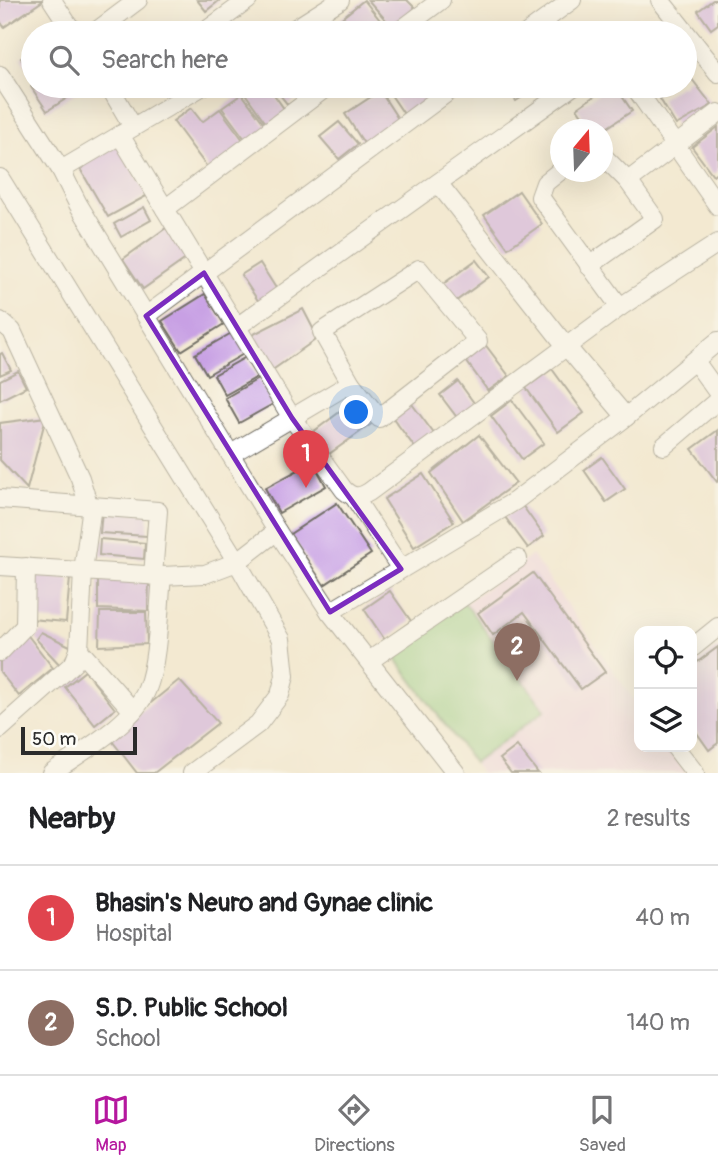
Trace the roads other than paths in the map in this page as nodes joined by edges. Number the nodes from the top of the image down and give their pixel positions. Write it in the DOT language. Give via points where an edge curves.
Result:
graph roads {
  1 [pos="52,0"];
  2 [pos="138,0"];
  3 [pos="248,0"];
  4 [pos="340,0"];
  5 [pos="441,0"];
  6 [pos="660,0"];
  7 [pos="569,1"];
  8 [pos="66,21"];
  9 [pos="110,21"];
  10 [pos="219,21"];
  11 [pos="307,21"];
  12 [pos="413,21"];
  13 [pos="543,21"];
  14 [pos="677,21"];
  15 [pos="697,47"];
  16 [pos="718,73"];
  17 [pos="0,75"];
  18 [pos="113,98"];
  19 [pos="171,98"];
  20 [pos="312,98"];
  21 [pos="440,98"];
  22 [pos="556,98"];
  23 [pos="643,98"];
  24 [pos="718,113"];
  25 [pos="127,131"];
  26 [pos="676,145"];
  27 [pos="613,165"];
  28 [pos="61,170"];
  29 [pos="0,178"];
  30 [pos="550,179"];
  31 [pos="628,181"];
  32 [pos="438,183"];
  33 [pos="718,206"];
  34 [pos="165,209"];
  35 [pos="718,243"];
  36 [pos="589,266"];
  37 [pos="204,273"];
  38 [pos="620,307"];
  39 [pos="146,316"];
  40 [pos="0,321"];
  41 [pos="237,327"];
  42 [pos="718,341"];
  43 [pos="566,346"];
  44 [pos="695,361"];
  45 [pos="351,383"];
  46 [pos="718,393"];
  47 [pos="718,400"];
  48 [pos="626,417"];
  49 [pos="292,418"];
  50 [pos="664,446"];
  51 [pos="231,454"];
  52 [pos="354,497"];
  53 [pos="0,499"];
  54 [pos="90,505"];
  55 [pos="277,531"];
  56 [pos="519,559"];
  57 [pos="237,562"];
  58 [pos="0,566"];
  59 [pos="26,567"];
  60 [pos="401,569"];
  61 [pos="83,571"];
  62 [pos="158,576"];
  63 [pos="330,612"];
  64 [pos="718,627"];
  65 [pos="697,644"];
  66 [pos="79,650"];
  67 [pos="0,652"];
  68 [pos="369,661"];
  69 [pos="133,711"];
  70 [pos="0,729"];
  71 [pos="679,752"];
  72 [pos="51,773"];
  73 [pos="192,773"];
  74 [pos="456,773"];
  75 [pos="695,773"];
  1 -- 8 [label="street"];
  2 -- 9 [label="street"];
  3 -- 10 [label="street"];
  4 -- 11 [label="street"];
  5 -- 12 [label="street"];
  6 -- 14 [label="street"];
  7 -- 13 [label="street"];
  15 -- 16 [label="street"];
  17 -- 28 [label="street"];
  18 -- 25 [label="street"];
  19 -- 25 [label="street"];
  20 -- 34 [label="street"];
  21 -- 37 [label="street"];
  22 -- 32 [label="street"];
  23 -- 26 [label="street"];
  24 -- 26 [label="street"];
  25 -- 28 [label="street"];
  25 -- 34 [label="street"];
  26 -- 31 [label="street"];
  26 -- 33 [label="street"];
  27 -- 31 [label="street"];
  28 -- 39 [label="street"];
  29 -- 57 [label="street"];
  30 -- 36 [label="street" via="540,197"];
  31 -- 36 [label="street" via="655,219"];
  32 -- 41 [label="street"];
  32 -- 43 [label="street"];
  34 -- 37 [label="street"];
  35 -- 38 [label="street"];
  36 -- 38 [label="street"];
  37 -- 39 [label="street"];
  37 -- 41 [label="street"];
  38 -- 43 [label="street"];
  39 -- 51 [label="street"];
  40 -- 54 [label="street" via="12,331"];
  41 -- 49 [label="street"];
  42 -- 44 [label="street"];
  43 -- 48 [label="street"];
  43 -- 52 [label="street" via="369,492"];
  44 -- 46 [label="street"];
  44 -- 48 [label="street"];
  45 -- 45 [label="street" via="322,332 419,269 478,341 379,418"];
  45 -- 49 [label="street"];
  47 -- 50 [label="street"];
  48 -- 60 [label="street" via="515,500"];
  49 -- 51 [label="street"];
  49 -- 52 [label="street" via="344,490"];
  51 -- 55 [label="street"];
  52 -- 60 [label="street"];
  53 -- 54 [label="street"];
  54 -- 61 [label="street"];
  54 -- 62 [label="street" via="158,510"];
  55 -- 57 [label="street"];
  55 -- 63 [label="street"];
  56 -- 68 [label="street"];
  57 -- 62 [label="street" via="205,575"];
  57 -- 73 [label="street" via="281,639 285,676 280,695 258,724"];
  58 -- 59 [label="street"];
  59 -- 61 [label="street"];
  59 -- 67 [label="street" via="25,626"];
  60 -- 63 [label="street"];
  61 -- 62 [label="street"];
  61 -- 66 [label="street"];
  62 -- 69 [label="street" via="151,673"];
  63 -- 68 [label="street"];
  64 -- 65 [label="street"];
  66 -- 69 [label="street"];
  66 -- 70 [label="street" via="74,663"];
  68 -- 74 [label="street"];
  69 -- 72 [label="street"];
  71 -- 75 [label="street"];
}
